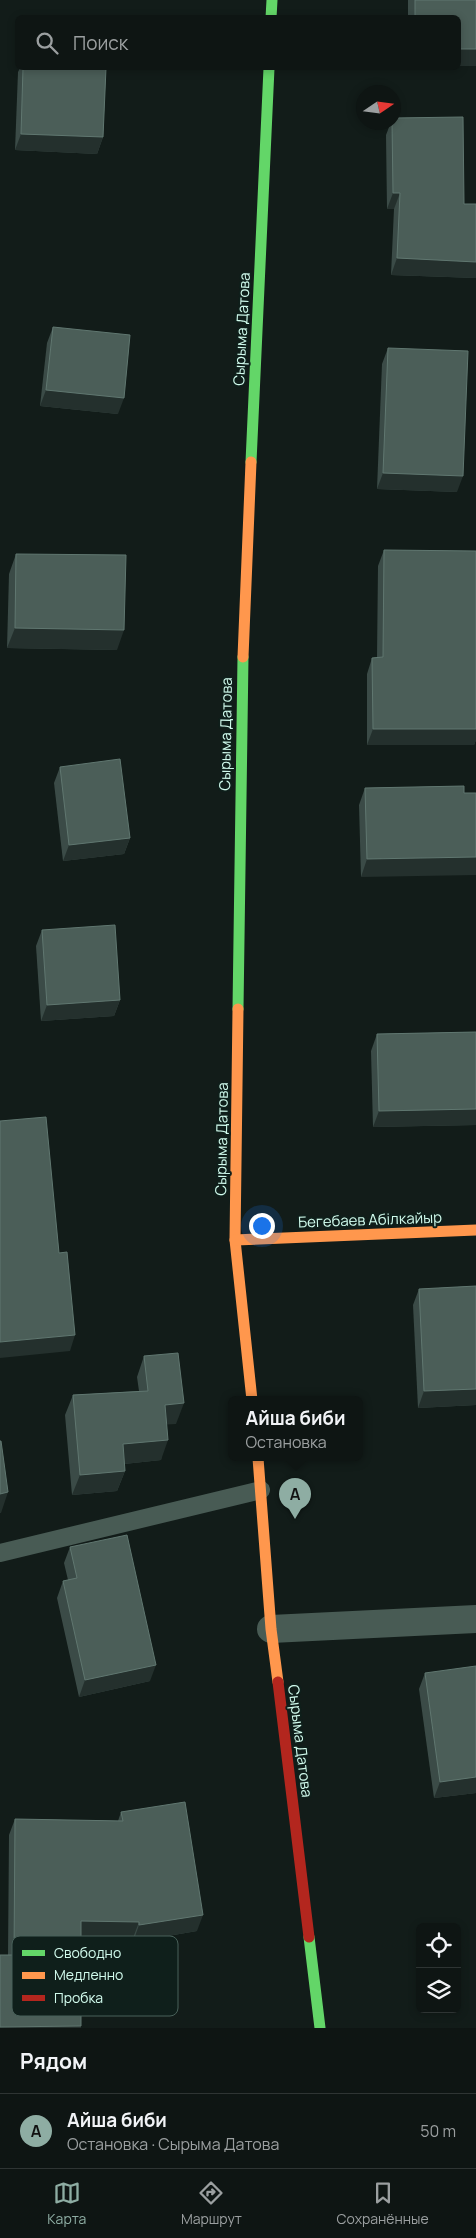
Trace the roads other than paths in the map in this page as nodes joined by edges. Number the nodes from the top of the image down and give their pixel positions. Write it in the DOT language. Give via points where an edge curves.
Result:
graph roads {
  1 [pos="272,0"];
  2 [pos="271,15"];
  3 [pos="269,70"];
  4 [pos="476,1230"];
  5 [pos="235,1240"];
  6 [pos="252,1396"];
  7 [pos="258,1461"];
  8 [pos="261,1490"];
  9 [pos="0,1552"];
  10 [pos="476,1619"];
  11 [pos="271,1629"];
  12 [pos="320,2028"];
  1 -- 2 [label="street"];
  3 -- 5 [label="street, Сырыма Датова" via="243,627"];
  4 -- 5 [label="street, Бегебаев Абілкайыр"];
  5 -- 6 [label="street, Сырыма Датова"];
  7 -- 8 [label="street, Сырыма Датова"];
  8 -- 9 [label="lane"];
  8 -- 11 [label="street, Сырыма Датова"];
  10 -- 11 [label="street"];
  11 -- 12 [label="street, Сырыма Датова"];
}
